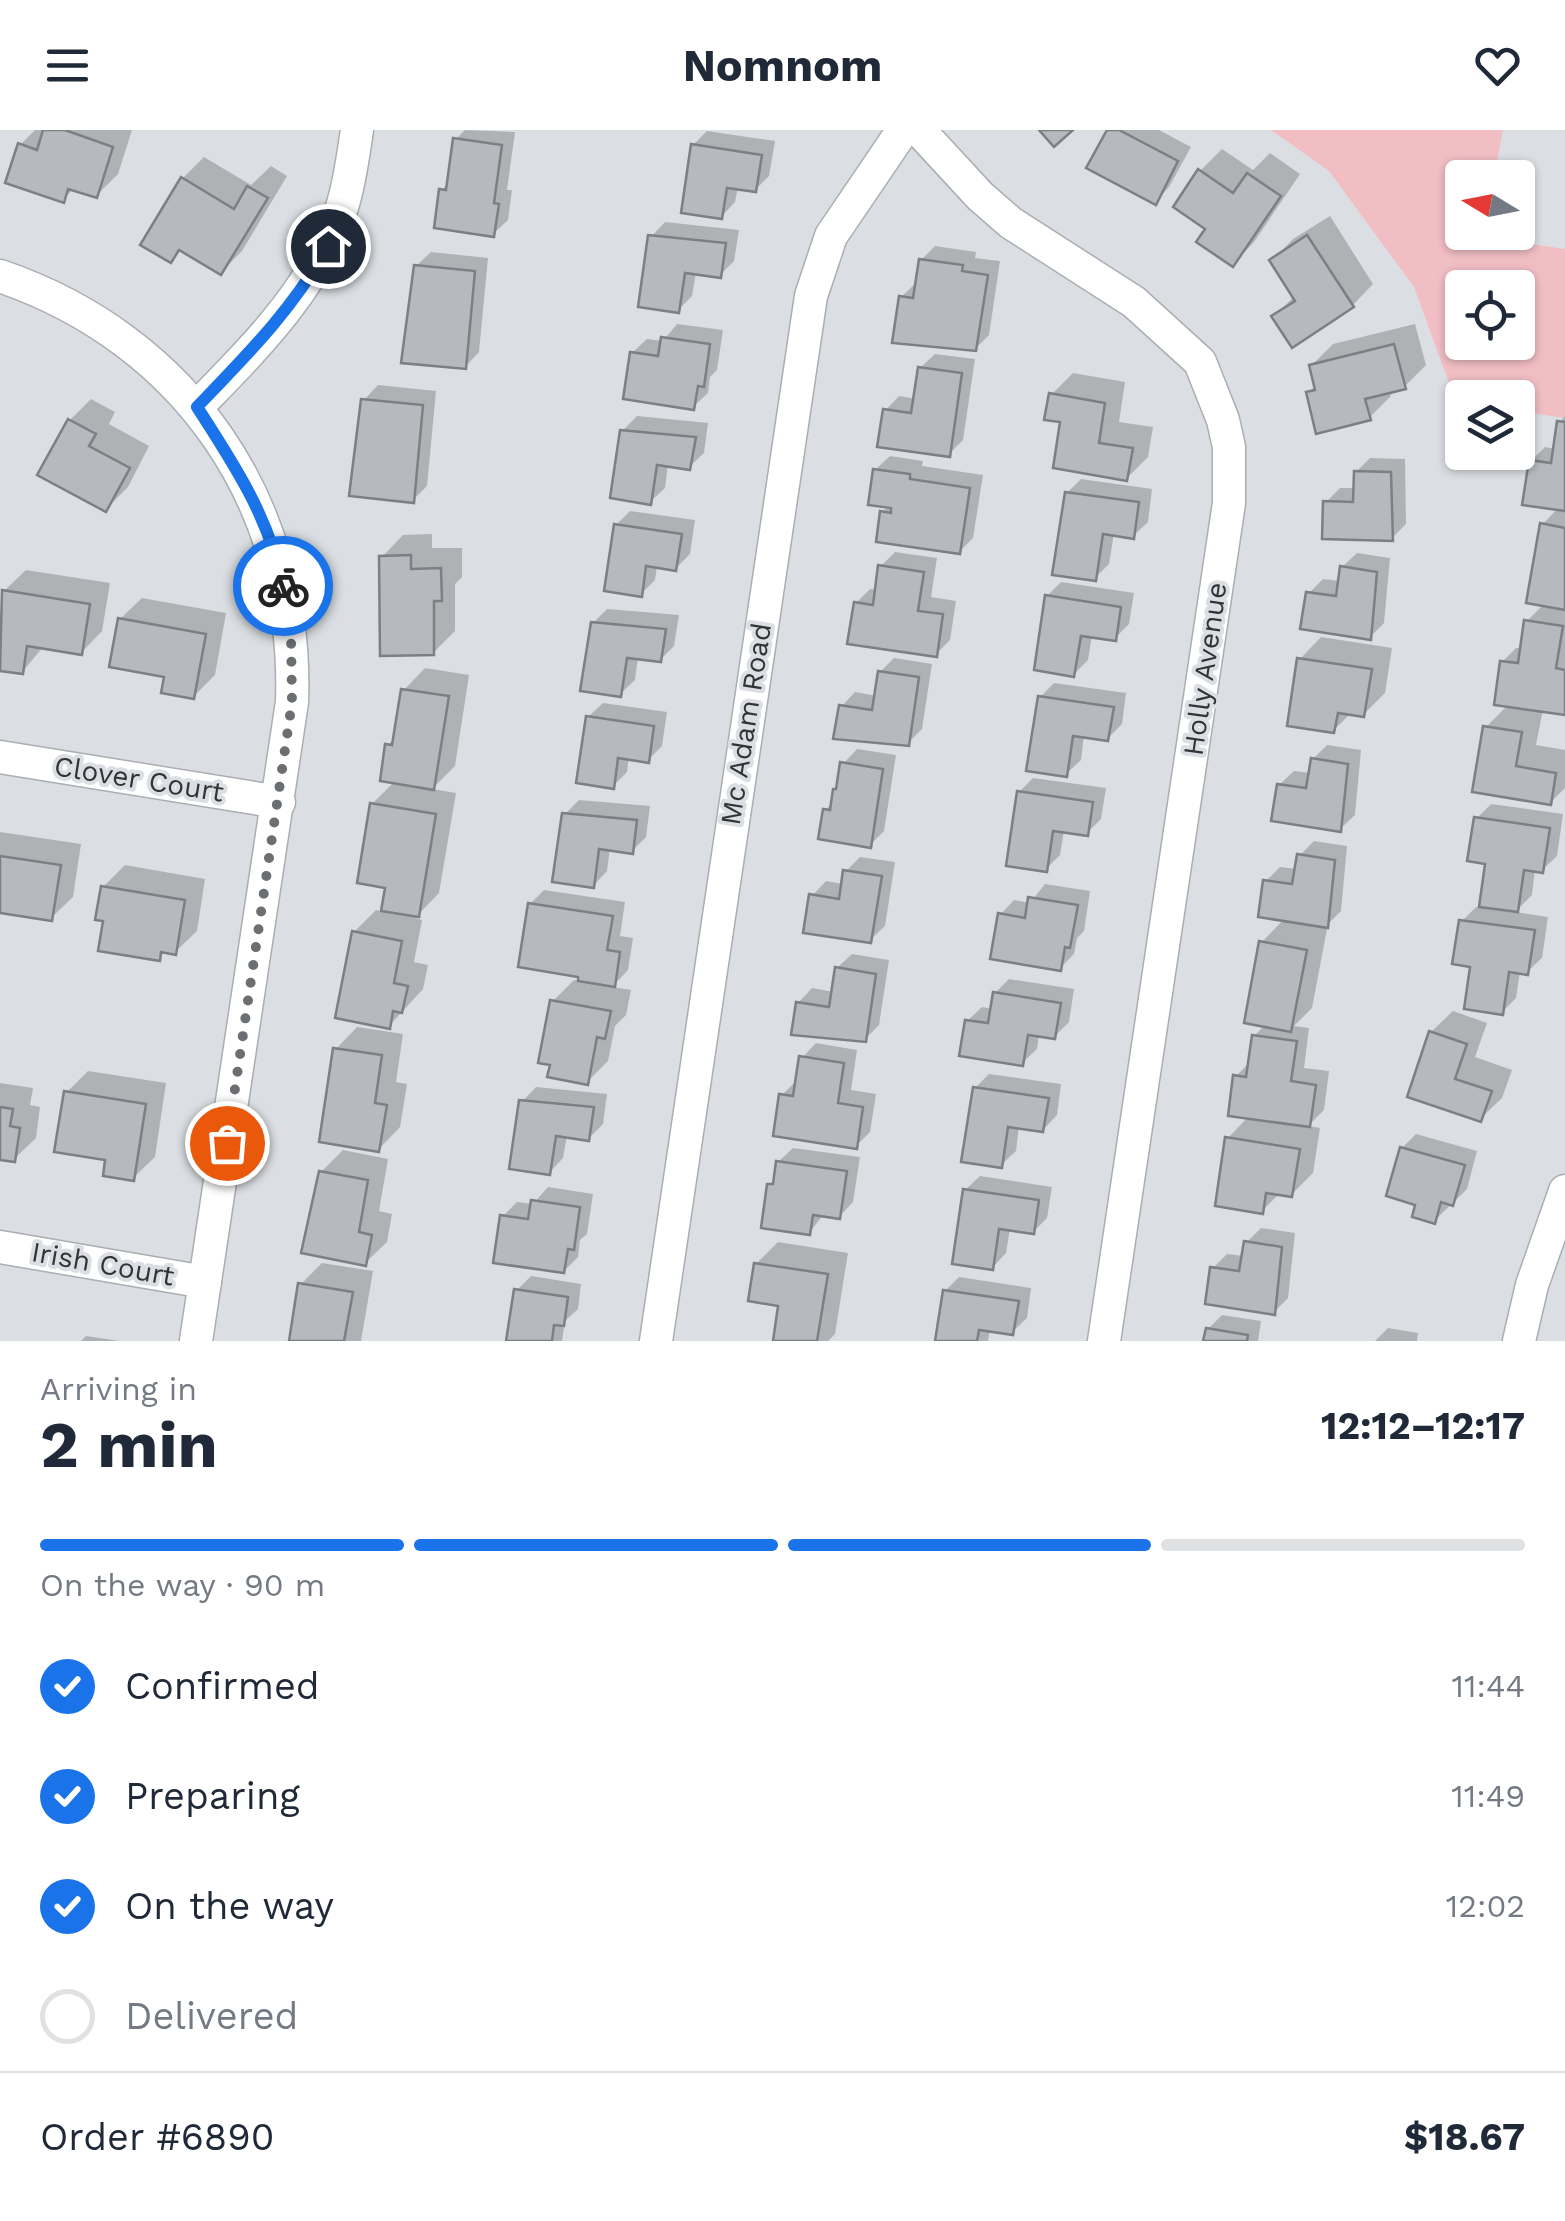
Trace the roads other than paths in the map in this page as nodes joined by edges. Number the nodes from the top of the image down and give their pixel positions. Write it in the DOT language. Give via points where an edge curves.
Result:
graph roads {
  1 [pos="357,130"];
  2 [pos="902,130"];
  3 [pos="920,130"];
  4 [pos="0,276"];
  5 [pos="197,407"];
  6 [pos="0,757"];
  7 [pos="279,802"];
  8 [pos="1565,1191"];
  9 [pos="0,1247"];
  10 [pos="205,1282"];
  11 [pos="196,1341"];
  12 [pos="656,1341"];
  13 [pos="1104,1341"];
  14 [pos="1519,1341"];
  1 -- 5 [label="street" via="343,206 308,282"];
  2 -- 12 [label="street, Mc Adam Road" via="831,236 811,296"];
  3 -- 13 [label="street, Holly Avenue" via="1011,223 1134,302 1200,362 1229,447 1229,503"];
  4 -- 5 [label="street" via="106,326"];
  5 -- 7 [label="street" via="248,487 283,582 293,664"];
  6 -- 7 [label="street, Clover Court"];
  7 -- 10 [label="street"];
  8 -- 14 [label="street"];
  9 -- 10 [label="street, Irish Court"];
  10 -- 11 [label="street"];
}
